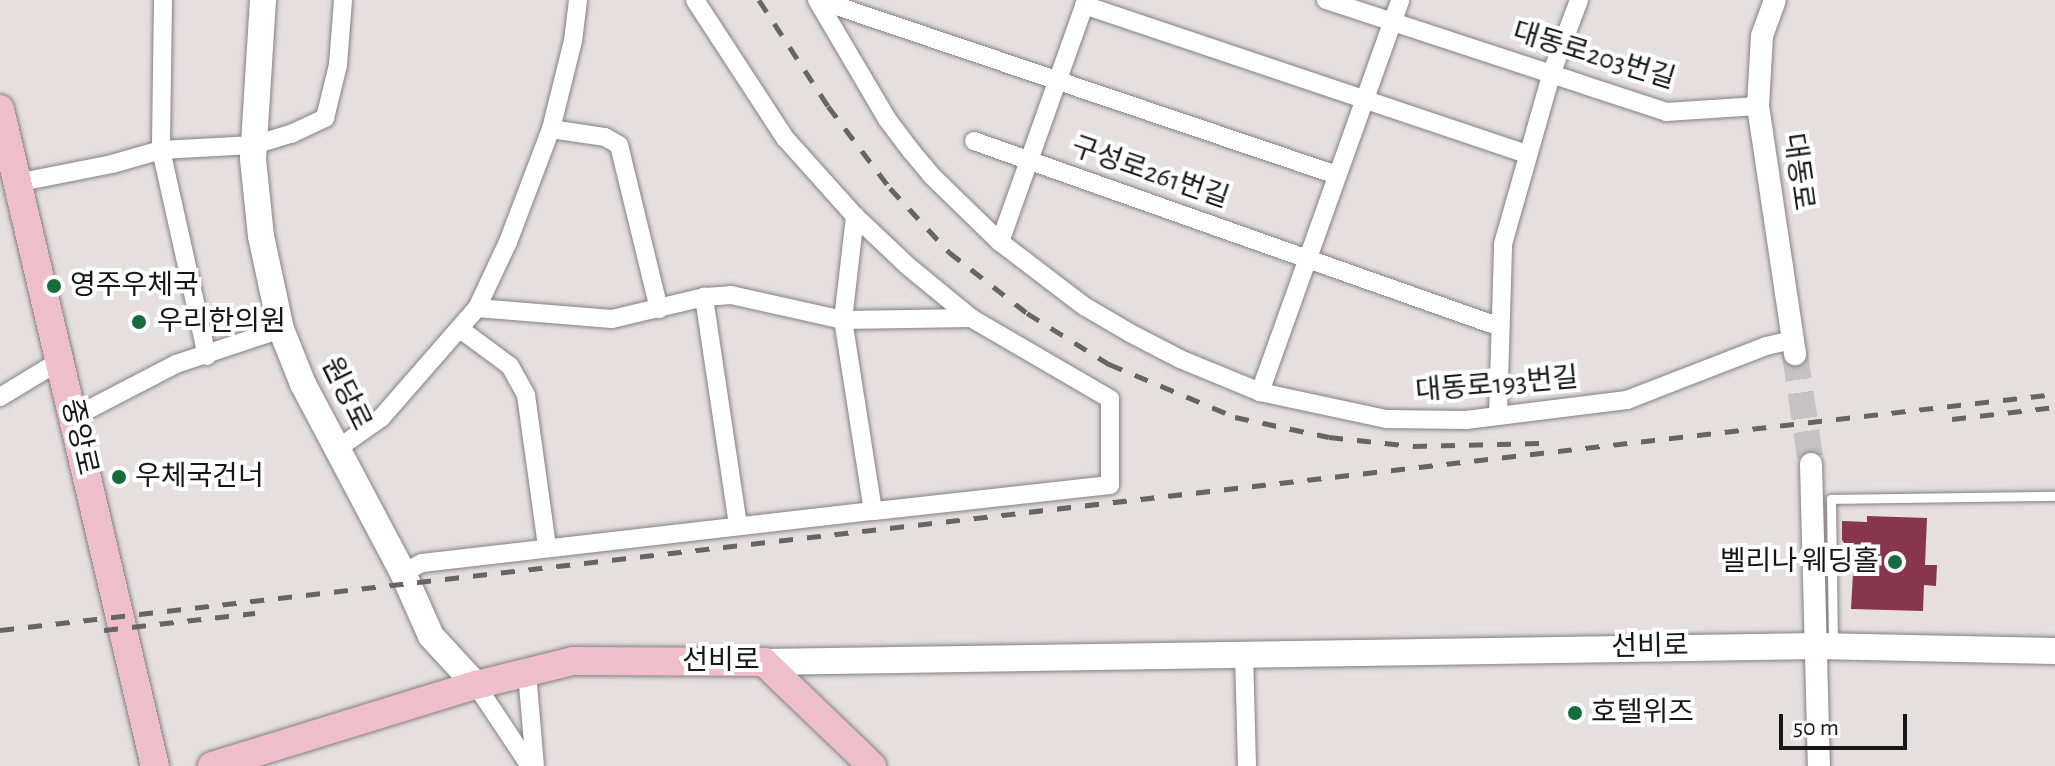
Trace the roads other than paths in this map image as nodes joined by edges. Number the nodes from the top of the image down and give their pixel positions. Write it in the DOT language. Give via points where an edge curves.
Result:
graph roads {
  1 [pos="163,0"];
  2 [pos="263,0"];
  3 [pos="343,0"];
  4 [pos="578,0"];
  5 [pos="695,0"];
  6 [pos="818,0"];
  7 [pos="1326,0"];
  8 [pos="1400,0"];
  9 [pos="1579,0"];
  10 [pos="1775,0"];
  11 [pos="1085,2"];
  12 [pos="1392,22"];
  13 [pos="1552,72"];
  14 [pos="1058,78"];
  15 [pos="1364,101"];
  16 [pos="1758,106"];
  17 [pos="0,109"];
  18 [pos="551,129"];
  19 [pos="974,141"];
  20 [pos="254,145"];
  21 [pos="161,150"];
  22 [pos="1527,154"];
  23 [pos="1029,160"];
  24 [pos="1337,175"];
  25 [pos="16,183"];
  26 [pos="855,216"];
  27 [pos="1000,242"];
  28 [pos="1308,258"];
  29 [pos="704,297"];
  30 [pos="477,308"];
  31 [pos="659,309"];
  32 [pos="971,318"];
  33 [pos="843,320"];
  34 [pos="1500,327"];
  35 [pos="281,329"];
  36 [pos="460,329"];
  37 [pos="1794,347"];
  38 [pos="207,356"];
  39 [pos="61,360"];
  40 [pos="1260,392"];
  41 [pos="0,397"];
  42 [pos="1498,416"];
  43 [pos="74,417"];
  44 [pos="337,449"];
  45 [pos="1811,464"];
  46 [pos="2055,496"];
  47 [pos="873,511"];
  48 [pos="738,525"];
  49 [pos="547,547"];
  50 [pos="403,573"];
  51 [pos="1824,646"];
  52 [pos="2055,651"];
  53 [pos="1244,652"];
  54 [pos="764,662"];
  55 [pos="527,673"];
  56 [pos="476,685"];
  57 [pos="155,766"];
  58 [pos="212,766"];
  59 [pos="533,766"];
  60 [pos="872,766"];
  61 [pos="1247,766"];
  62 [pos="1819,766"];
  1 -- 21 [label="street"];
  2 -- 20 [label="main road, 원당로"];
  3 -- 20 [label="street" via="338,65 325,118"];
  4 -- 18 [label="street"];
  5 -- 26 [label="street" via="785,138"];
  6 -- 14 [label="street"];
  6 -- 27 [label="street, 대동로193번길" via="887,119 931,175"];
  7 -- 12 [label="street, 대동로203번길"];
  8 -- 12 [label="street"];
  9 -- 13 [label="street"];
  10 -- 16 [label="street, 대동로" via="1762,36"];
  11 -- 14 [label="street"];
  11 -- 15 [label="street"];
  12 -- 13 [label="street, 대동로203번길"];
  12 -- 15 [label="street"];
  13 -- 16 [label="street, 대동로203번길" via="1666,112"];
  13 -- 22 [label="street"];
  14 -- 23 [label="street"];
  14 -- 24 [label="street"];
  15 -- 22 [label="street"];
  15 -- 24 [label="street"];
  16 -- 37 [label="street, 대동로"];
  17 -- 25 [label="main road, 중앙로"];
  18 -- 30 [label="street"];
  18 -- 31 [label="street" via="605,137 619,145"];
  19 -- 23 [label="street, 구성로261번길"];
  20 -- 21 [label="street"];
  20 -- 35 [label="main road, 원당로" via="261,236"];
  21 -- 25 [label="street"];
  21 -- 38 [label="street"];
  22 -- 34 [label="street" via="1503,244"];
  23 -- 27 [label="street"];
  23 -- 28 [label="street, 구성로261번길"];
  24 -- 28 [label="street"];
  25 -- 39 [label="main road, 중앙로"];
  26 -- 32 [label="street"];
  26 -- 33 [label="street"];
  27 -- 40 [label="street, 대동로193번길" via="1084,306 1130,333"];
  28 -- 34 [label="street, 구성로261번길"];
  28 -- 40 [label="street"];
  29 -- 31 [label="street"];
  29 -- 33 [label="street" via="731,295"];
  29 -- 48 [label="street"];
  30 -- 31 [label="street" via="612,319"];
  30 -- 36 [label="street"];
  32 -- 33 [label="street"];
  32 -- 47 [label="street" via="1110,399 1110,485"];
  33 -- 47 [label="street"];
  34 -- 42 [label="street"];
  35 -- 38 [label="street"];
  35 -- 44 [label="main road, 원당로"];
  36 -- 44 [label="street" via="381,418"];
  36 -- 49 [label="street" via="510,366 526,395"];
  37 -- 42 [label="street, 대동로193번길" via="1766,346 1627,400"];
  38 -- 43 [label="street" via="176,364"];
  39 -- 41 [label="street"];
  39 -- 43 [label="main road, 중앙로"];
  40 -- 42 [label="street, 대동로193번길" via="1386,419 1425,422"];
  43 -- 57 [label="main road, 중앙로"];
  44 -- 50 [label="main road, 원당로"];
  45 -- 51 [label="street"];
  46 -- 51 [label="lane" via="1831,499"];
  47 -- 48 [label="street"];
  48 -- 49 [label="street"];
  49 -- 50 [label="street" via="422,563"];
  50 -- 56 [label="main road, 원당로" via="431,636"];
  51 -- 52 [label="main road, 선비로"];
  51 -- 53 [label="main road, 선비로"];
  51 -- 62 [label="street"];
  53 -- 54 [label="main road, 선비로"];
  53 -- 61 [label="street"];
  54 -- 55 [label="main road, 선비로" via="573,661"];
  54 -- 60 [label="main road"];
  55 -- 56 [label="main road, 선비로"];
  55 -- 59 [label="street"];
  56 -- 58 [label="main road, 선비로"];
  56 -- 59 [label="street, 원당로"];
}
